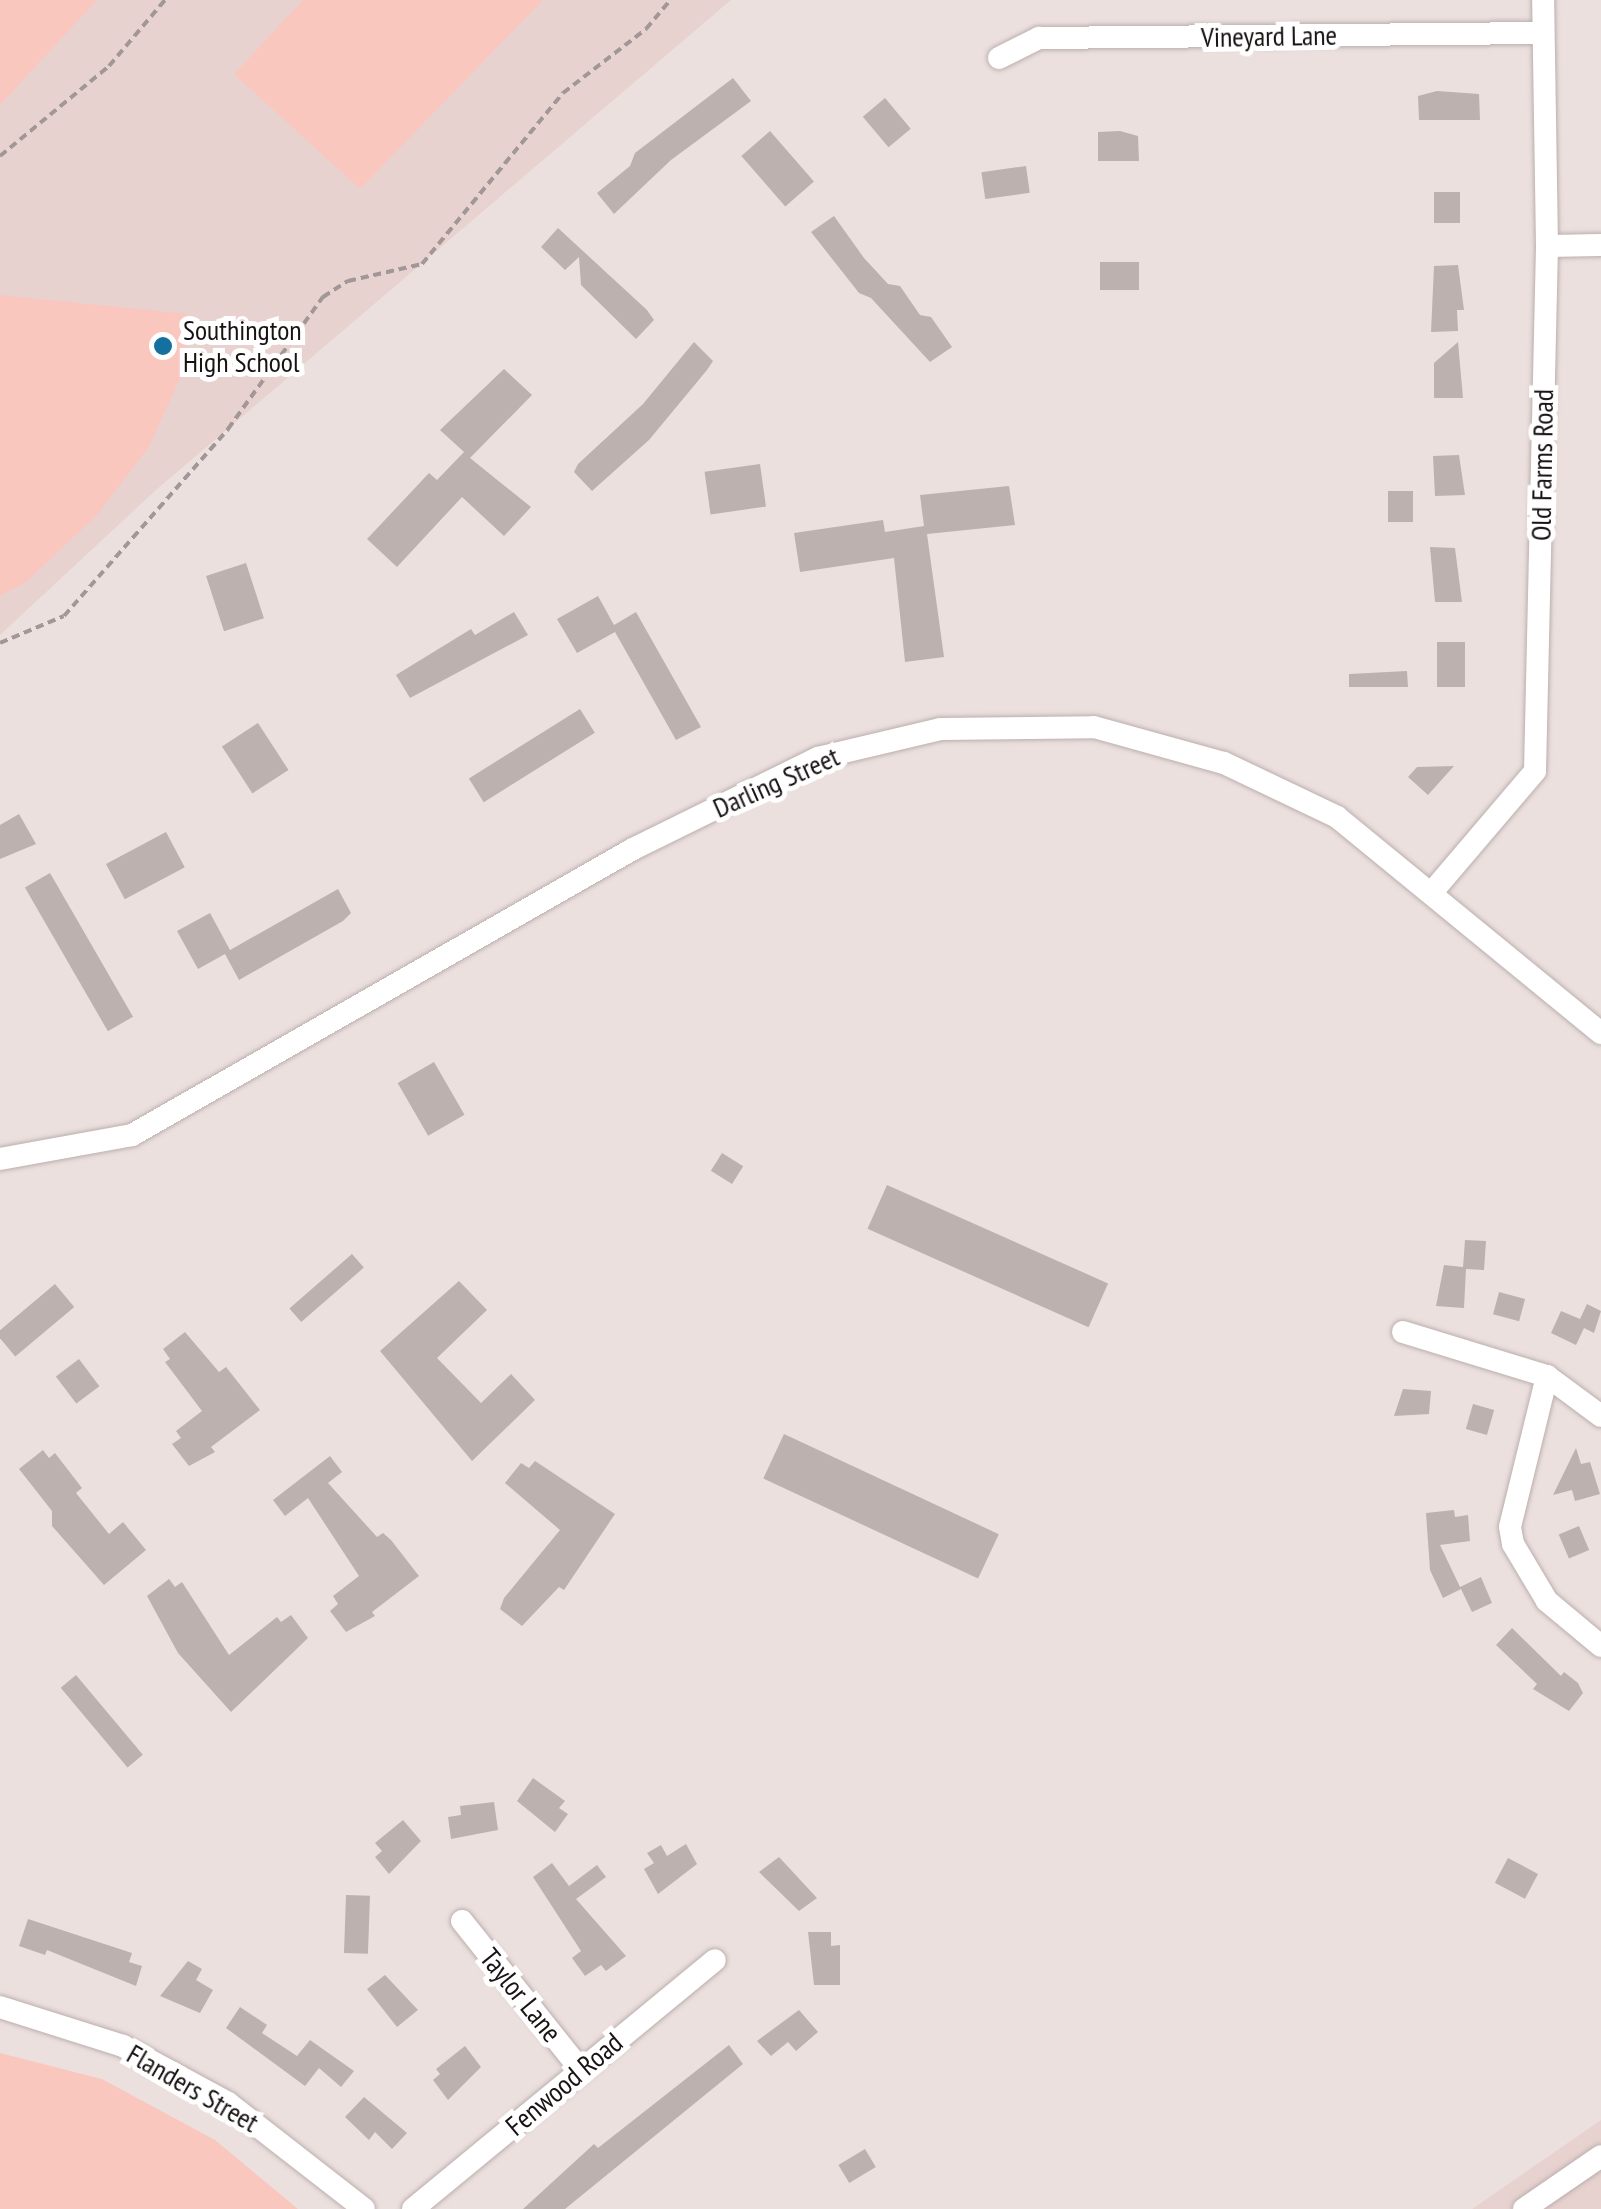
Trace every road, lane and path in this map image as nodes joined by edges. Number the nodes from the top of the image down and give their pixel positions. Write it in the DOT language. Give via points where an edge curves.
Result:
graph roads {
  1 [pos="165,0"];
  2 [pos="670,0"];
  3 [pos="1543,0"];
  4 [pos="1543,33"];
  5 [pos="999,58"];
  6 [pos="0,156"];
  7 [pos="1601,244"];
  8 [pos="1547,246"];
  9 [pos="0,643"];
  10 [pos="1433,891"];
  11 [pos="1601,1033"];
  12 [pos="0,1159"];
  13 [pos="1404,1332"];
  14 [pos="1548,1376"];
  15 [pos="1601,1416"];
  16 [pos="1601,1646"];
  17 [pos="462,1921"];
  18 [pos="715,1960"];
  19 [pos="0,2007"];
  20 [pos="581,2070"];
  21 [pos="1601,2156"];
  22 [pos="364,2209"];
  23 [pos="413,2209"];
  24 [pos="1524,2209"];
  1 -- 6 [label="path" via="109,66"];
  2 -- 9 [label="path" via="646,29 563,93 422,264 348,281 323,297 228,428 64,616"];
  3 -- 4 [label="street, Old Farms Road"];
  4 -- 5 [label="street, Vineyard Lane" via="1039,38"];
  4 -- 8 [label="street, Old Farms Road"];
  7 -- 8 [label="street"];
  8 -- 10 [label="street, Old Farms Road" via="1536,771"];
  10 -- 11 [label="street, Darling Street"];
  10 -- 12 [label="street, Darling Street" via="1336,816 1224,763 1094,727 940,728 818,758 632,849 132,1135"];
  13 -- 14 [label="street"];
  14 -- 15 [label="street"];
  14 -- 16 [label="street" via="1510,1527 1513,1544 1547,1602"];
  17 -- 20 [label="street, Taylor Lane"];
  18 -- 20 [label="street, Fenwood Road"];
  19 -- 22 [label="street, Flanders Street" via="123,2046 228,2103"];
  20 -- 23 [label="street, Fenwood Road"];
  21 -- 24 [label="street"];
}
